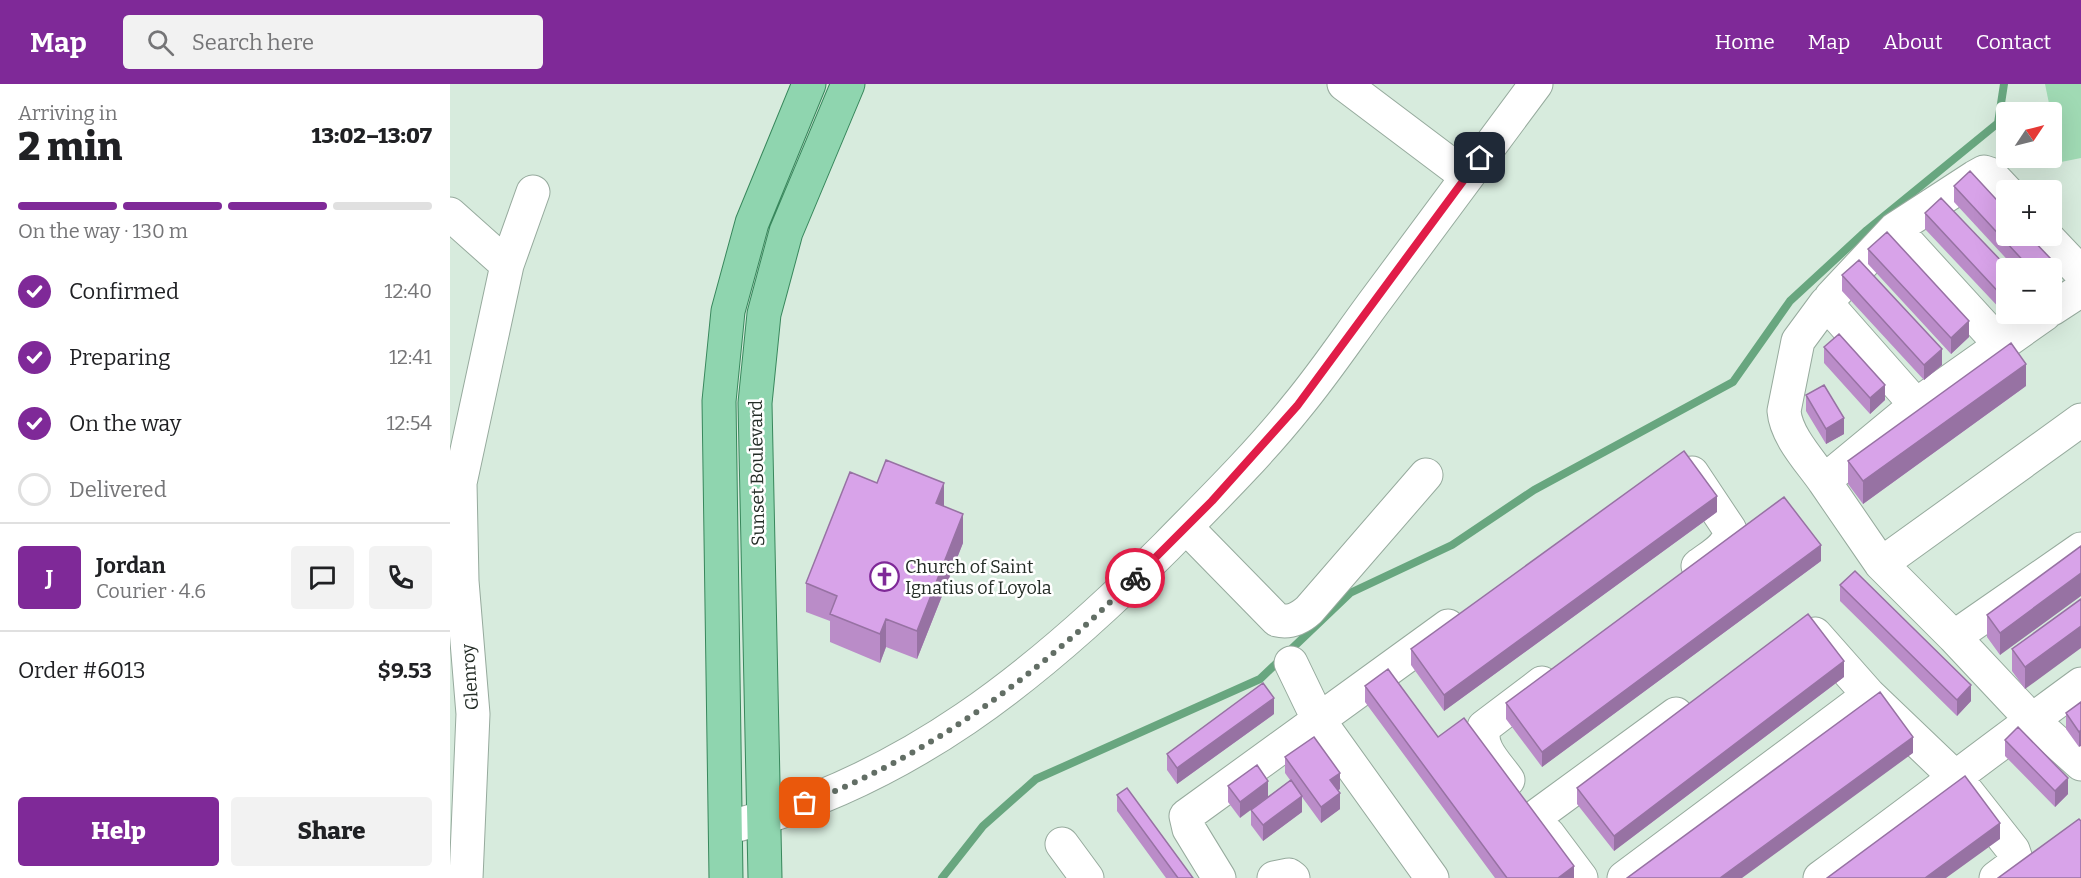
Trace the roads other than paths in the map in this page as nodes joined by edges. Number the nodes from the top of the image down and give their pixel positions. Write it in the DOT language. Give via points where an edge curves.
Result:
graph roads {
  1 [pos="809,84"];
  2 [pos="848,84"];
  3 [pos="1344,84"];
  4 [pos="1536,84"];
  5 [pos="1466,176"];
  6 [pos="1996,180"];
  7 [pos="533,192"];
  8 [pos="450,214"];
  9 [pos="1895,229"];
  10 [pos="2055,246"];
  11 [pos="507,266"];
  12 [pos="2081,273"];
  13 [pos="2081,290"];
  14 [pos="2062,302"];
  15 [pos="1826,303"];
  16 [pos="2030,324"];
  17 [pos="2000,344"];
  18 [pos="1916,405"];
  19 [pos="2081,420"];
  20 [pos="1663,473"];
  21 [pos="1426,476"];
  22 [pos="1824,481"];
  23 [pos="1186,527"];
  24 [pos="2081,549"];
  25 [pos="1881,564"];
  26 [pos="1676,583"];
  27 [pos="1472,609"];
  28 [pos="1788,632"];
  29 [pos="1954,637"];
  30 [pos="1570,662"];
  31 [pos="1291,663"];
  32 [pos="2081,684"];
  33 [pos="1704,694"];
  34 [pos="1869,694"];
  35 [pos="462,715"];
  36 [pos="1318,719"];
  37 [pos="2031,719"];
  38 [pos="2081,764"];
  39 [pos="1957,779"];
  40 [pos="1535,817"];
  41 [pos="764,818"];
  42 [pos="726,828"];
  43 [pos="1062,844"];
  44 [pos="466,878"];
  45 [pos="726,878"];
  46 [pos="765,878"];
  47 [pos="1087,878"];
  48 [pos="1219,878"];
  49 [pos="1274,878"];
  50 [pos="1293,878"];
  51 [pos="1432,878"];
  52 [pos="1581,878"];
  53 [pos="1624,878"];
  54 [pos="1820,878"];
  55 [pos="1996,878"];
  1 -- 42 [label="main road, Sunset Boulevard" via="752,223 728,311 719,401"];
  2 -- 41 [label="main road, Sunset Boulevard" via="786,232 764,314 755,404"];
  3 -- 5 [label="street"];
  4 -- 5 [label="street"];
  5 -- 23 [label="street" via="1297,406"];
  6 -- 9 [label="street" via="1984,172"];
  7 -- 11 [label="street, Glenroy"];
  8 -- 11 [label="street"];
  9 -- 15 [label="street"];
  9 -- 17 [label="street"];
  10 -- 12 [label="street"];
  11 -- 35 [label="street, Glenroy" via="459,483"];
  13 -- 14 [label="street"];
  15 -- 18 [label="street"];
  15 -- 22 [label="street" via="1798,341 1784,411 1791,433"];
  16 -- 17 [label="street"];
  17 -- 18 [label="street"];
  18 -- 22 [label="street"];
  19 -- 25 [label="street"];
  20 -- 26 [label="street" via="1679,462 1685,464 1730,530 1724,547"];
  21 -- 23 [label="street" via="1309,610 1286,622 1277,620"];
  22 -- 25 [label="street"];
  23 -- 41 [label="street" via="1123,590 1030,673 980,711 846,788"];
  24 -- 29 [label="street"];
  25 -- 29 [label="street"];
  27 -- 36 [label="street"];
  28 -- 34 [label="street" via="1806,624"];
  29 -- 37 [label="street"];
  30 -- 40 [label="street" via="1484,727 1481,736 1484,747"];
  31 -- 36 [label="street"];
  32 -- 37 [label="street"];
  33 -- 40 [label="street"];
  34 -- 39 [label="street"];
  34 -- 53 [label="street"];
  35 -- 44 [label="street, Glenroy"];
  36 -- 48 [label="street" via="1186,816 1189,829"];
  36 -- 51 [label="street"];
  37 -- 38 [label="street"];
  37 -- 39 [label="street"];
  39 -- 54 [label="street"];
  39 -- 55 [label="street" via="2013,850 2016,859 2012,866"];
  40 -- 52 [label="street"];
  41 -- 42 [label="street"];
  41 -- 46 [label="main road, Sunset Boulevard"];
  42 -- 45 [label="main road, Sunset Boulevard"];
  43 -- 47 [label="street"];
  49 -- 50 [label="street"];
}
